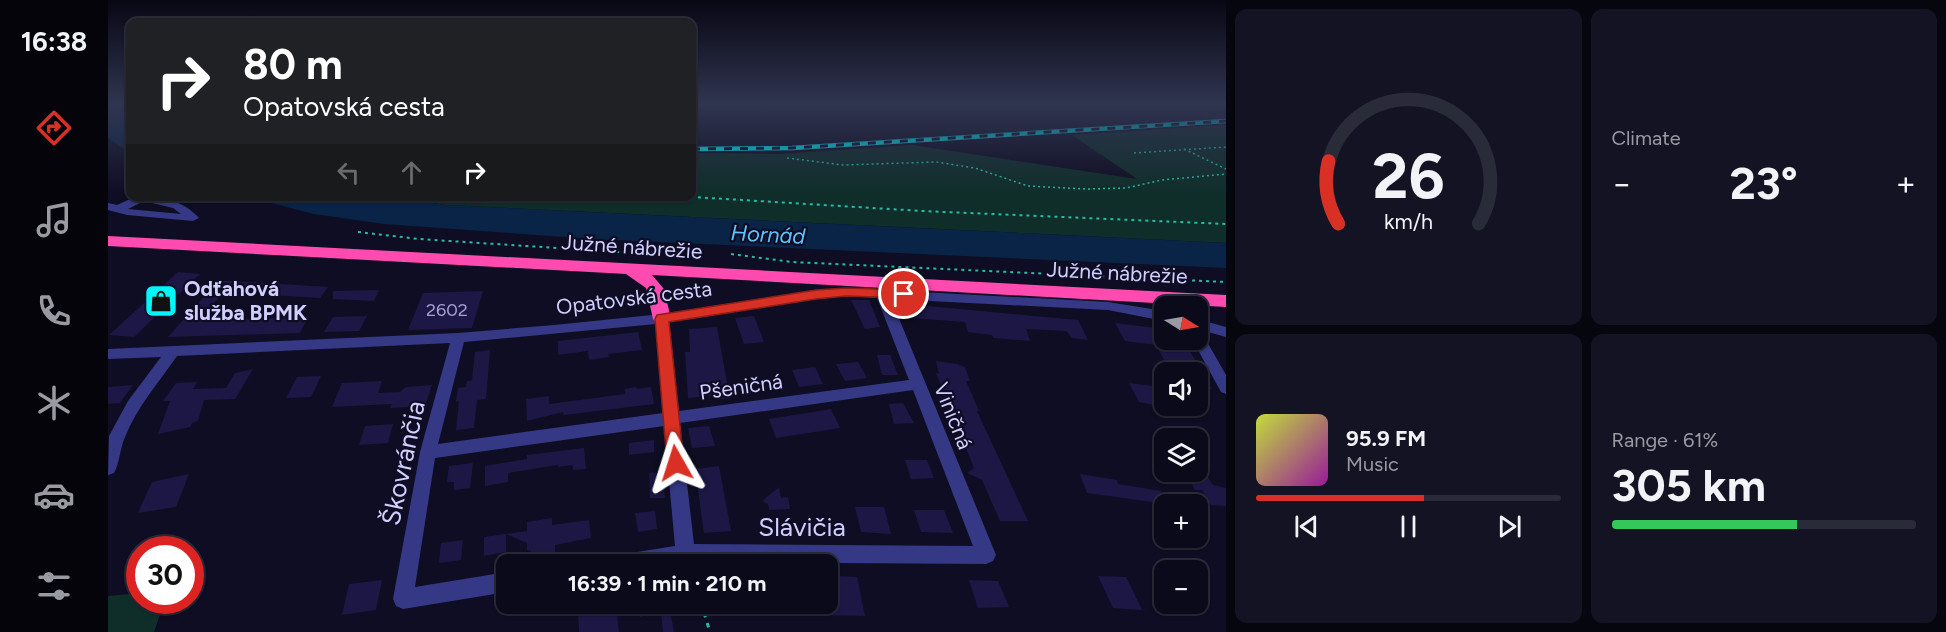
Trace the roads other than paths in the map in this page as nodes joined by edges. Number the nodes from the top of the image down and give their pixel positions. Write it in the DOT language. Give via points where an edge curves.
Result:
graph roads {
  1 [pos="133,201"];
  2 [pos="158,201"];
  3 [pos="113,207"];
  4 [pos="108,229"];
  5 [pos="108,241"];
  6 [pos="630,269"];
  7 [pos="691,273"];
  8 [pos="1226,290"];
  9 [pos="882,292"];
  10 [pos="658,293"];
  11 [pos="1226,302"];
  12 [pos="1154,314"];
  13 [pos="662,319"];
  14 [pos="1208,327"];
  15 [pos="1226,332"];
  16 [pos="458,338"];
  17 [pos="174,350"];
  18 [pos="1205,350"];
  19 [pos="108,354"];
  20 [pos="918,384"];
  21 [pos="1226,388"];
  22 [pos="671,417"];
  23 [pos="428,452"];
  24 [pos="108,468"];
  25 [pos="685,553"];
  26 [pos="679,554"];
  27 [pos="986,555"];
  28 [pos="496,584"];
  1 -- 3 [label="street"];
  2 -- 3 [label="street" via="177,205 193,218 127,212"];
  4 -- 8 [label="highway, Južné nábrežie"];
  5 -- 6 [label="highway, Južné nábrežie"];
  6 -- 7 [label="highway, Južné nábrežie"];
  6 -- 10 [label="highway" via="650,281"];
  7 -- 10 [label="highway" via="668,281"];
  7 -- 11 [label="highway, Južné nábrežie"];
  9 -- 12 [label="street, Opatovská cesta" via="1122,307"];
  9 -- 13 [label="street, Opatovská cesta" via="816,294"];
  9 -- 20 [label="street, Viničná"];
  10 -- 13 [label="highway"];
  13 -- 16 [label="street, Opatovská cesta"];
  13 -- 22 [label="street"];
  14 -- 15 [label="street"];
  16 -- 17 [label="street, Opatovská cesta"];
  16 -- 23 [label="street, Škovránčia"];
  17 -- 19 [label="street, Opatovská cesta"];
  17 -- 24 [label="street" via="131,411 111,449"];
  18 -- 21 [label="street"];
  20 -- 22 [label="street, Pšeničná"];
  20 -- 27 [label="street, Viničná"];
  22 -- 23 [label="street, Pšeničná"];
  22 -- 25 [label="street"];
  23 -- 28 [label="street, Škovránčia" via="404,599"];
  25 -- 26 [label="street, Slávičia"];
  25 -- 27 [label="street, Slávičia"];
}
